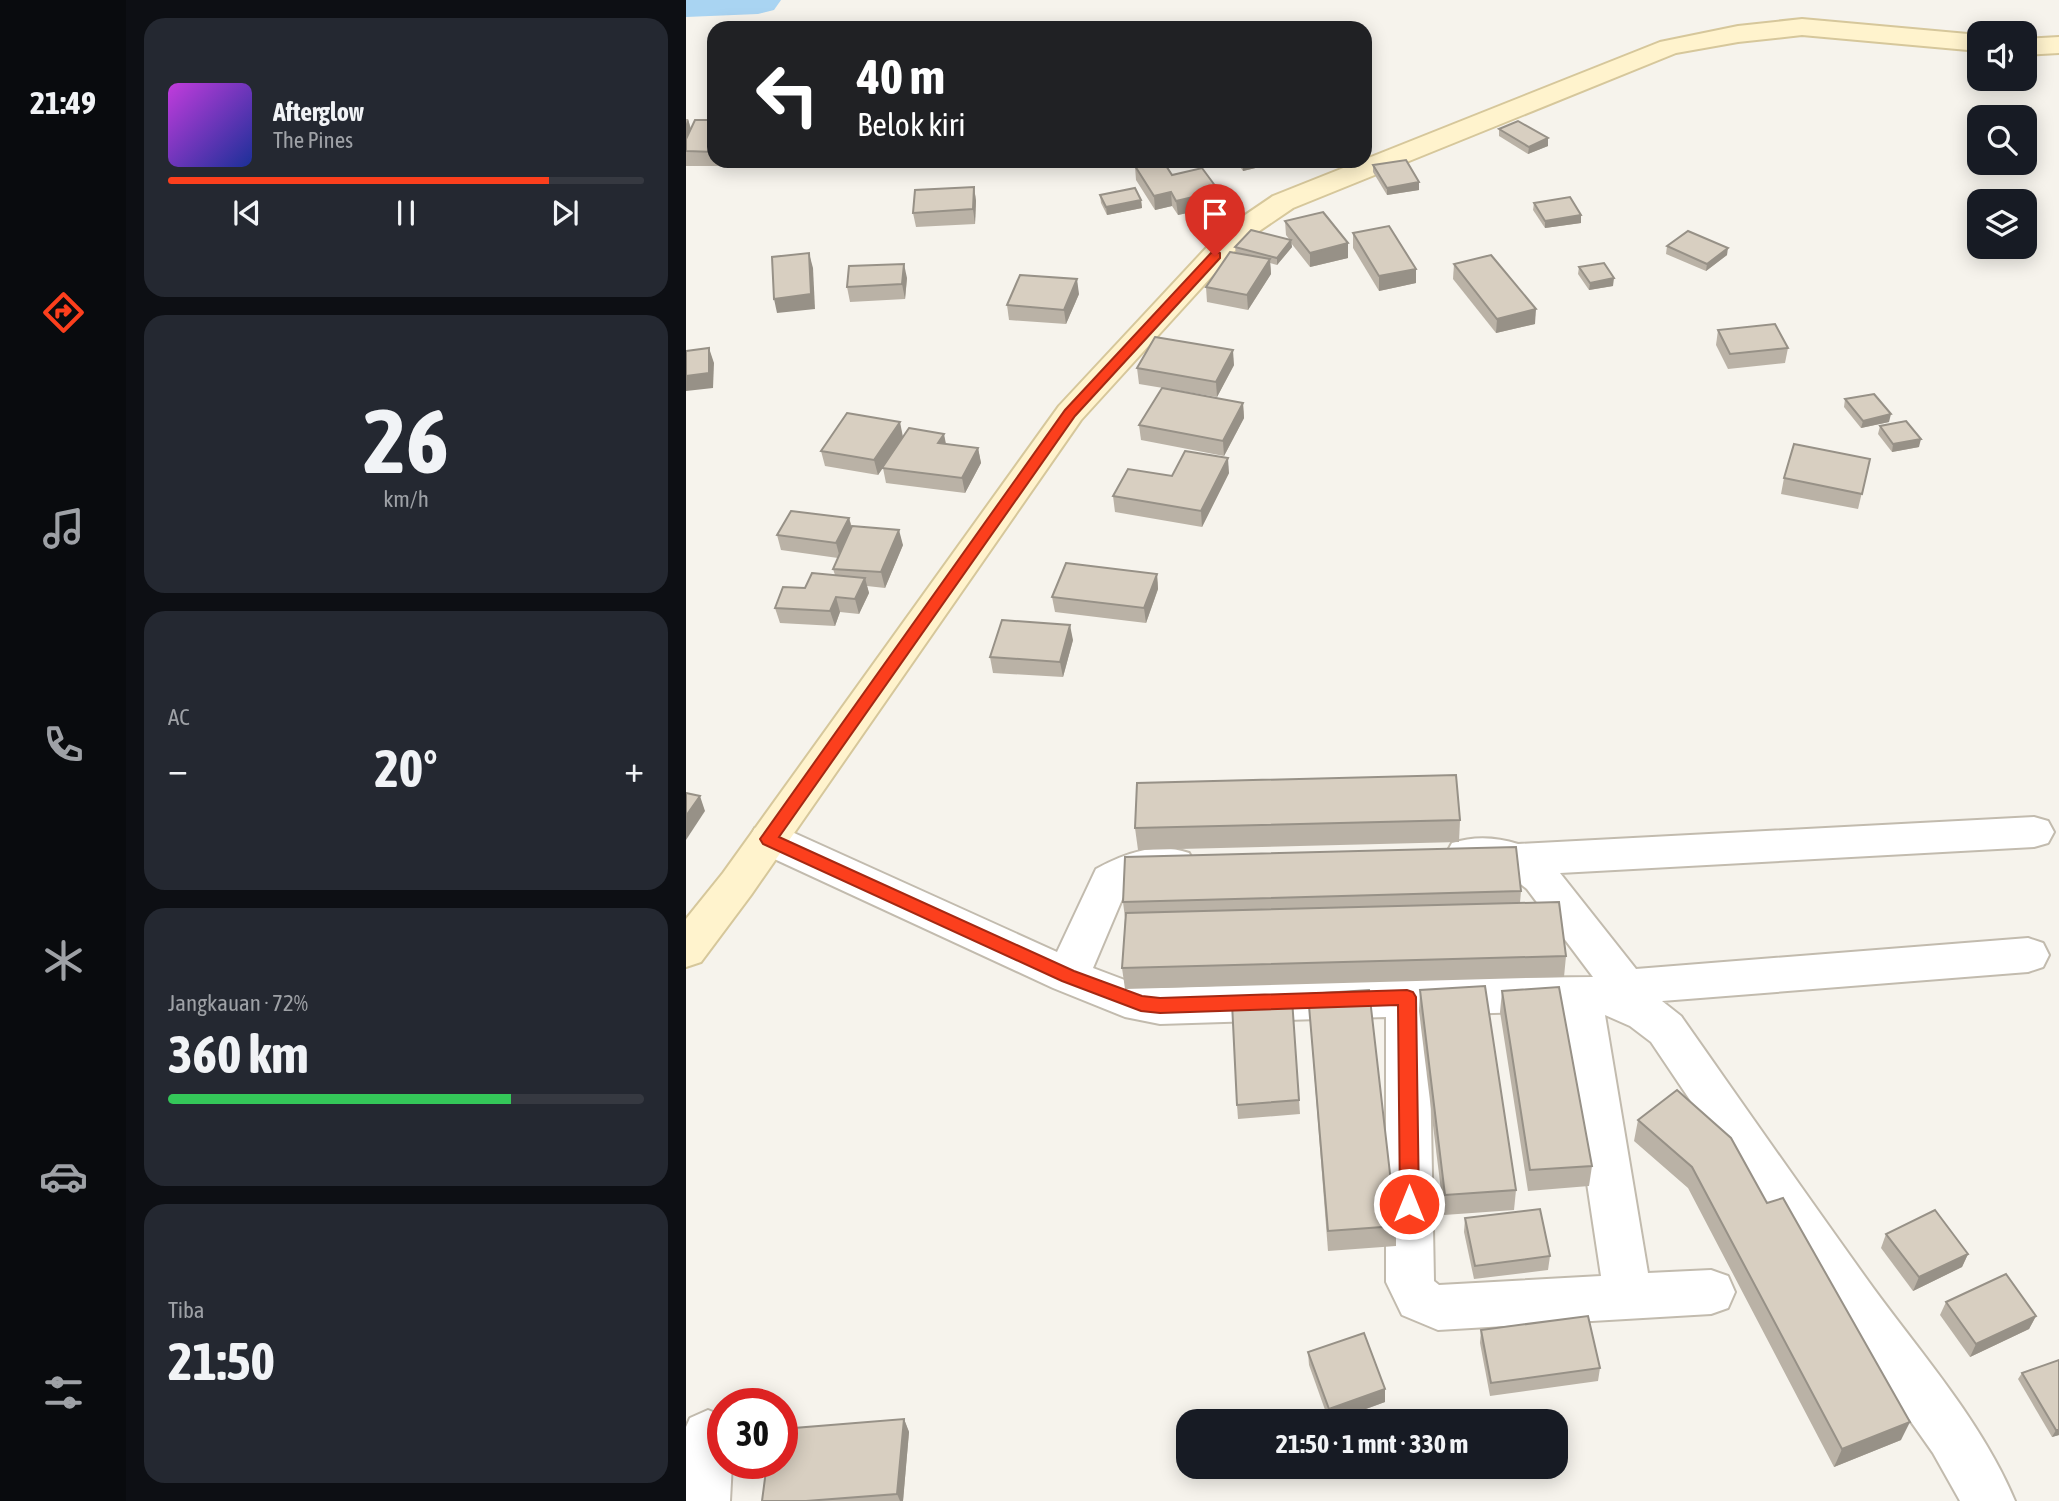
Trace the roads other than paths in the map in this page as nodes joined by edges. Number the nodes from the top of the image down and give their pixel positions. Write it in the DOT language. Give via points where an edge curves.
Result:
graph roads {
  1 [pos="1967,42"];
  2 [pos="2059,45"];
  3 [pos="2037,46"];
  4 [pos="1372,166"];
  5 [pos="1368,168"];
  6 [pos="2034,832"];
  7 [pos="769,839"];
  8 [pos="1428,856"];
  9 [pos="1518,860"];
  10 [pos="1210,863"];
  11 [pos="686,950"];
  12 [pos="2028,955"];
  13 [pos="1068,976"];
  14 [pos="1580,993"];
  15 [pos="1407,997"];
  16 [pos="1633,998"];
  17 [pos="1712,1292"];
  18 [pos="1628,1297"];
  19 [pos="707,1452"];
  20 [pos="704,1501"];
  21 [pos="1989,1501"];
  1 -- 4 [label="street" via="1802,27 1669,47"];
  2 -- 3 [label="street"];
  5 -- 7 [label="street" via="1283,202 1233,236 1070,413"];
  6 -- 9 [label="street"];
  7 -- 11 [label="street"];
  7 -- 13 [label="street"];
  8 -- 9 [label="street" via="1496,853"];
  9 -- 16 [label="street" via="1541,878"];
  10 -- 13 [label="street" via="1142,865 1113,877"];
  12 -- 16 [label="street"];
  13 -- 15 [label="street" via="1125,999 1160,1006"];
  14 -- 15 [label="street"];
  14 -- 16 [label="street"];
  14 -- 18 [label="street"];
  15 -- 18 [label="street" via="1410,1282 1416,1296 1438,1308"];
  16 -- 21 [label="street" via="1665,1029 1951,1436"];
  17 -- 18 [label="street"];
  19 -- 20 [label="street"];
}
